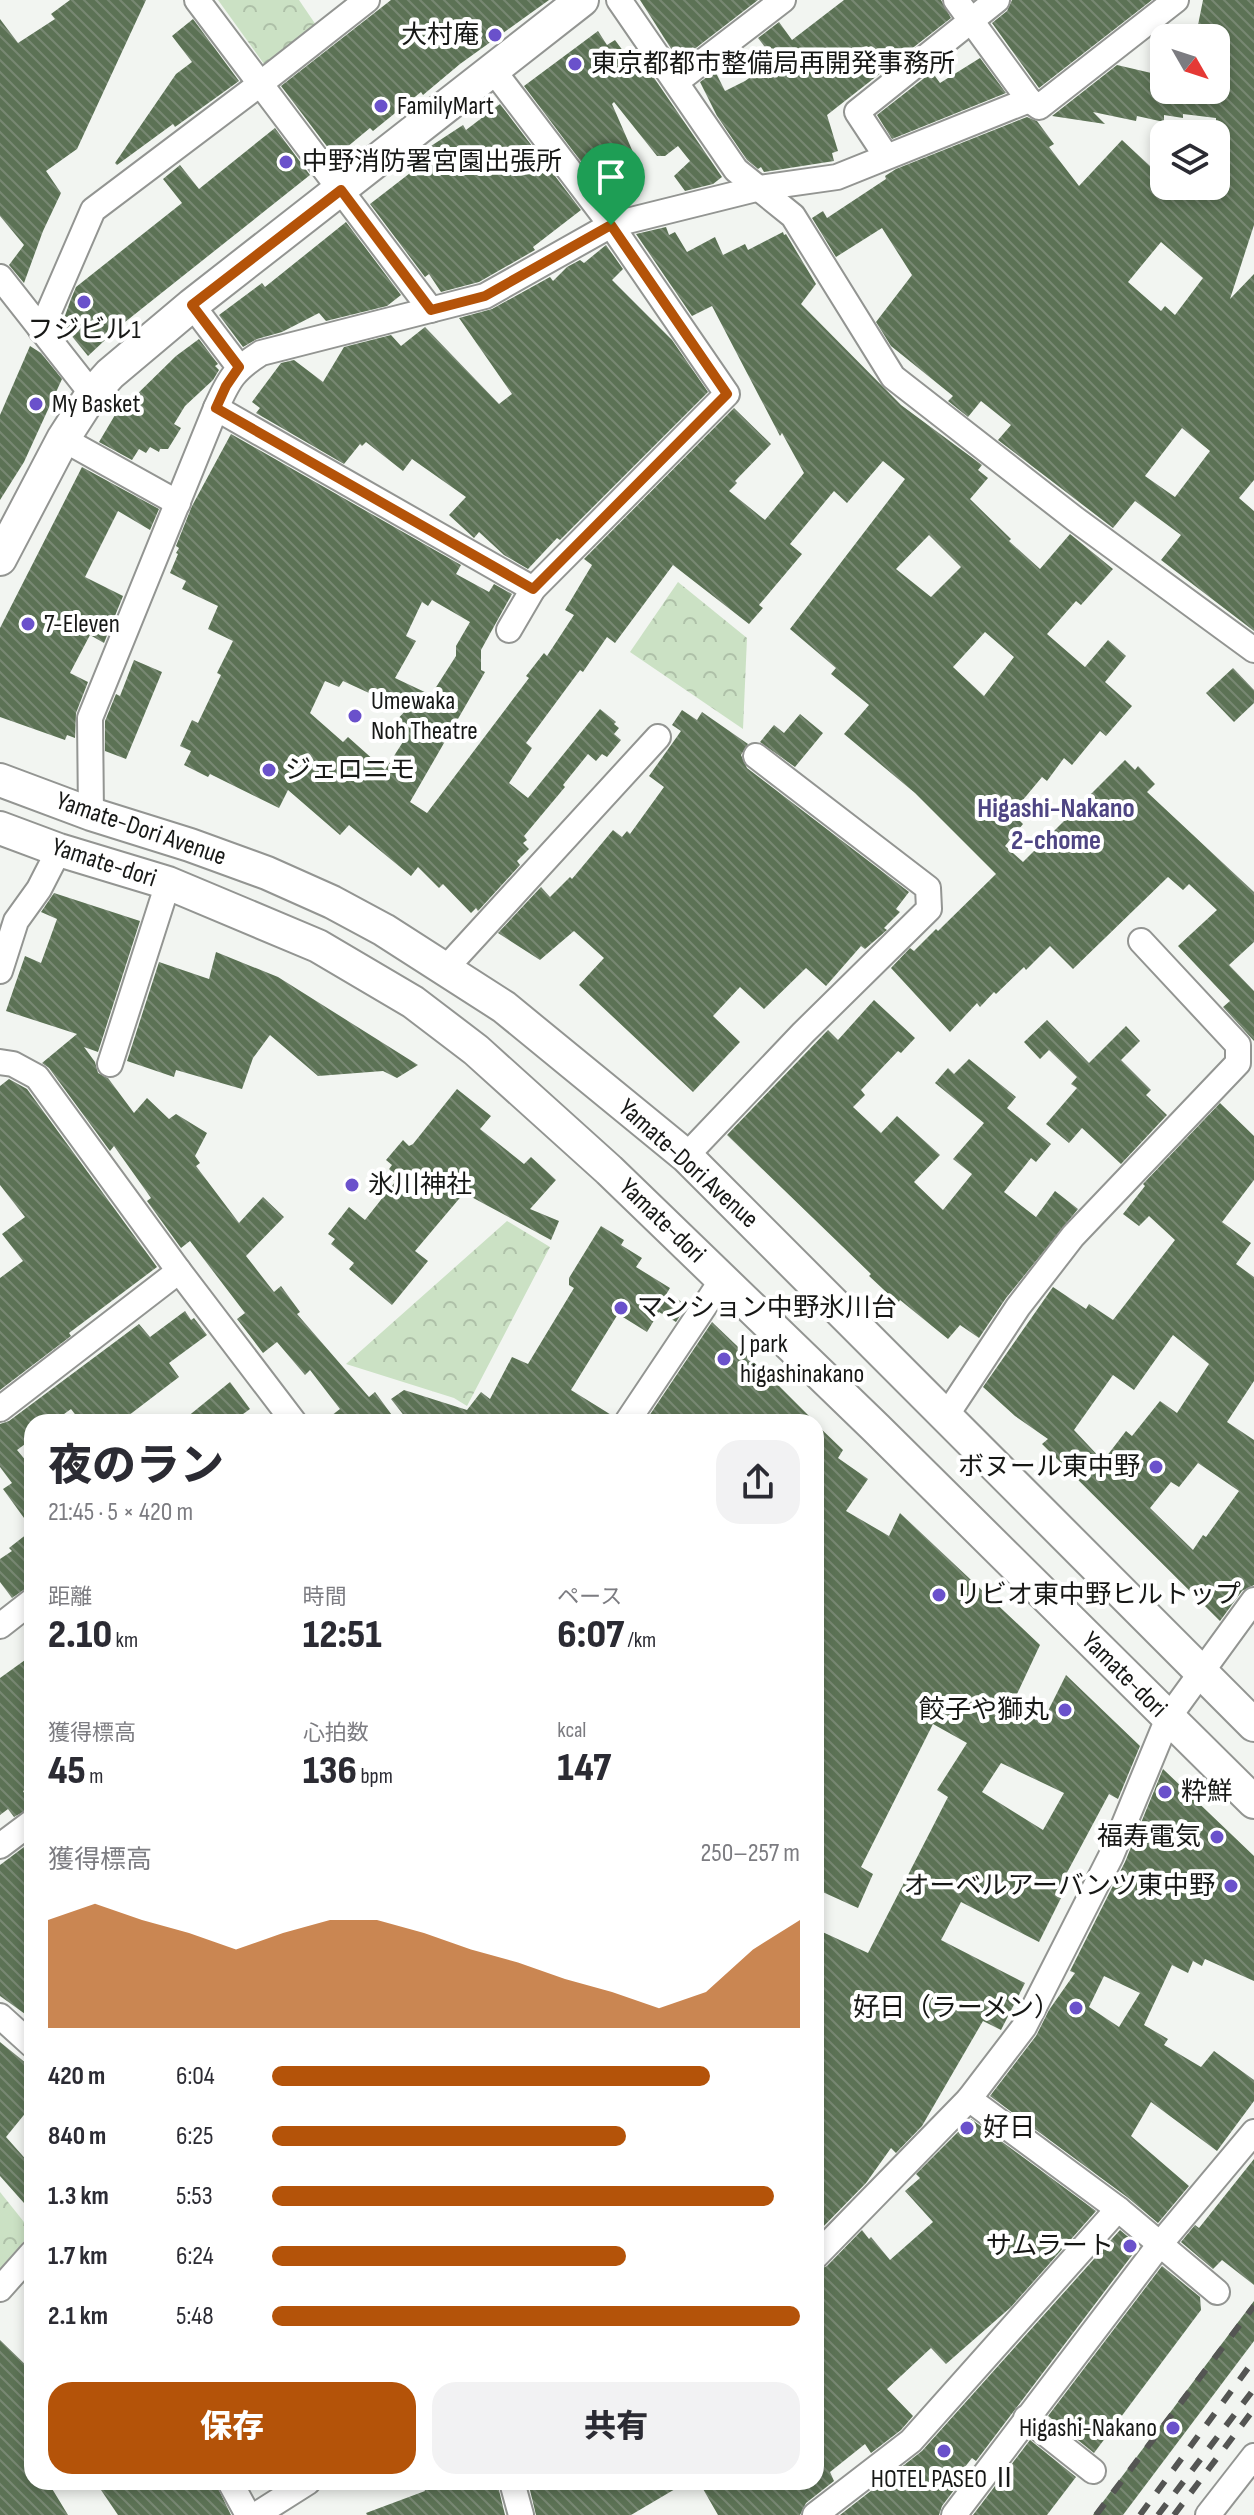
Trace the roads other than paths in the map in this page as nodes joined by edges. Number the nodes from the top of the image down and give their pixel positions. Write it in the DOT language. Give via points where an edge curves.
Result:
graph roads {
  1 [pos="197,0"];
  2 [pos="367,0"];
  3 [pos="582,0"];
  4 [pos="619,0"];
  5 [pos="783,0"];
  6 [pos="956,0"];
  7 [pos="997,0"];
  8 [pos="1176,0"];
  9 [pos="971,21"];
  10 [pos="493,70"];
  11 [pos="676,82"];
  12 [pos="260,84"];
  13 [pos="1029,100"];
  14 [pos="886,156"];
  15 [pos="760,188"];
  16 [pos="341,190"];
  17 [pos="611,225"];
  18 [pos="0,277"];
  19 [pos="192,305"];
  20 [pos="431,310"];
  21 [pos="41,330"];
  22 [pos="239,367"];
  23 [pos="92,394"];
  24 [pos="216,408"];
  25 [pos="63,439"];
  26 [pos="178,503"];
  27 [pos="0,559"];
  28 [pos="533,589"];
  29 [pos="509,630"];
  30 [pos="1254,650"];
  31 [pos="658,737"];
  32 [pos="756,756"];
  33 [pos="0,780"];
  34 [pos="91,814"];
  35 [pos="0,828"];
  36 [pos="59,850"];
  37 [pos="168,883"];
  38 [pos="1141,941"];
  39 [pos="446,968"];
  40 [pos="0,971"];
  41 [pos="0,1062"];
  42 [pos="110,1064"];
  43 [pos="686,1156"];
  44 [pos="179,1271"];
  45 [pos="722,1280"];
  46 [pos="0,1409"];
  47 [pos="280,1414"];
  48 [pos="632,1414"];
  49 [pos="946,1416"];
  50 [pos="1254,1600"];
  51 [pos="24,1607"];
  52 [pos="0,1626"];
  53 [pos="1201,1673"];
  54 [pos="1168,1718"];
  55 [pos="1254,1725"];
  56 [pos="1254,1802"];
  57 [pos="24,1828"];
  58 [pos="0,1846"];
  59 [pos="0,2016"];
  60 [pos="24,2038"];
  61 [pos="969,2099"];
  62 [pos="1254,2132"];
  63 [pos="1118,2209"];
  64 [pos="1160,2244"];
  65 [pos="824,2248"];
  66 [pos="24,2262"];
  67 [pos="0,2289"];
  68 [pos="1217,2292"];
  69 [pos="1026,2418"];
  70 [pos="1254,2456"];
  71 [pos="1093,2471"];
  72 [pos="234,2490"];
  73 [pos="295,2490"];
  74 [pos="514,2490"];
  75 [pos="248,2515"];
  76 [pos="256,2515"];
  77 [pos="521,2515"];
  78 [pos="815,2515"];
  79 [pos="954,2515"];
  80 [pos="1208,2515"];
  1 -- 12 [label="street"];
  2 -- 12 [label="street"];
  3 -- 10 [label="main road"];
  4 -- 11 [label="street"];
  5 -- 11 [label="street"];
  6 -- 9 [label="street"];
  7 -- 9 [label="street"];
  8 -- 13 [label="street" via="1039,107"];
  9 -- 13 [label="street"];
  9 -- 14 [label="street" via="857,112"];
  10 -- 16 [label="main road"];
  10 -- 17 [label="street"];
  11 -- 15 [label="street" via="736,170"];
  12 -- 16 [label="street"];
  12 -- 21 [label="street" via="93,210"];
  13 -- 14 [label="street"];
  14 -- 15 [label="street" via="837,177"];
  15 -- 17 [label="street"];
  15 -- 30 [label="street" via="793,216 893,377"];
  16 -- 19 [label="main road"];
  16 -- 20 [label="street"];
  17 -- 20 [label="street" via="485,296"];
  17 -- 28 [label="street" via="727,394"];
  18 -- 21 [label="street"];
  19 -- 22 [label="street"];
  19 -- 23 [label="main road"];
  20 -- 22 [label="street" via="261,353"];
  21 -- 23 [label="street"];
  22 -- 24 [label="street"];
  23 -- 25 [label="main road"];
  24 -- 26 [label="street"];
  24 -- 28 [label="street"];
  25 -- 26 [label="street"];
  25 -- 27 [label="main road"];
  26 -- 34 [label="street" via="90,718"];
  28 -- 29 [label="street"];
  31 -- 39 [label="street"];
  32 -- 43 [label="street" via="928,888 929,909"];
  33 -- 34 [label="main road, Yamate-Dori Avenue"];
  34 -- 39 [label="main road, Yamate-Dori Avenue" via="267,873 371,923"];
  35 -- 36 [label="main road, Yamate-dori"];
  36 -- 37 [label="main road, Yamate-dori"];
  36 -- 40 [label="street" via="16,921"];
  37 -- 42 [label="street"];
  37 -- 45 [label="main road, Yamate-dori" via="318,946 413,1002 476,1050"];
  38 -- 49 [label="street" via="1238,1045 1238,1063 1073,1236 1018,1307"];
  39 -- 43 [label="main road, Yamate-Dori Avenue" via="504,1007"];
  41 -- 44 [label="street" via="37,1077"];
  43 -- 49 [label="main road, Yamate-Dori Avenue"];
  44 -- 46 [label="street"];
  44 -- 47 [label="street"];
  45 -- 48 [label="street"];
  45 -- 54 [label="main road, Yamate-dori"];
  49 -- 53 [label="main road, Yamate-Dori Avenue"];
  50 -- 53 [label="street"];
  51 -- 52 [label="street"];
  53 -- 54 [label="street"];
  53 -- 55 [label="main road, Yamate-Dori Avenue"];
  54 -- 56 [label="main road, Yamate-dori"];
  54 -- 61 [label="street" via="1111,1856 1044,1989 1024,2027"];
  57 -- 58 [label="street"];
  59 -- 60 [label="street"];
  61 -- 63 [label="street"];
  61 -- 65 [label="street"];
  62 -- 64 [label="street"];
  63 -- 64 [label="street"];
  63 -- 78 [label="street" via="911,2441"];
  64 -- 68 [label="street"];
  64 -- 69 [label="street"];
  66 -- 67 [label="street"];
  69 -- 71 [label="street"];
  69 -- 79 [label="street"];
  70 -- 80 [label="street"];
  72 -- 75 [label="street"];
  73 -- 76 [label="street"];
  74 -- 77 [label="street"];
}
